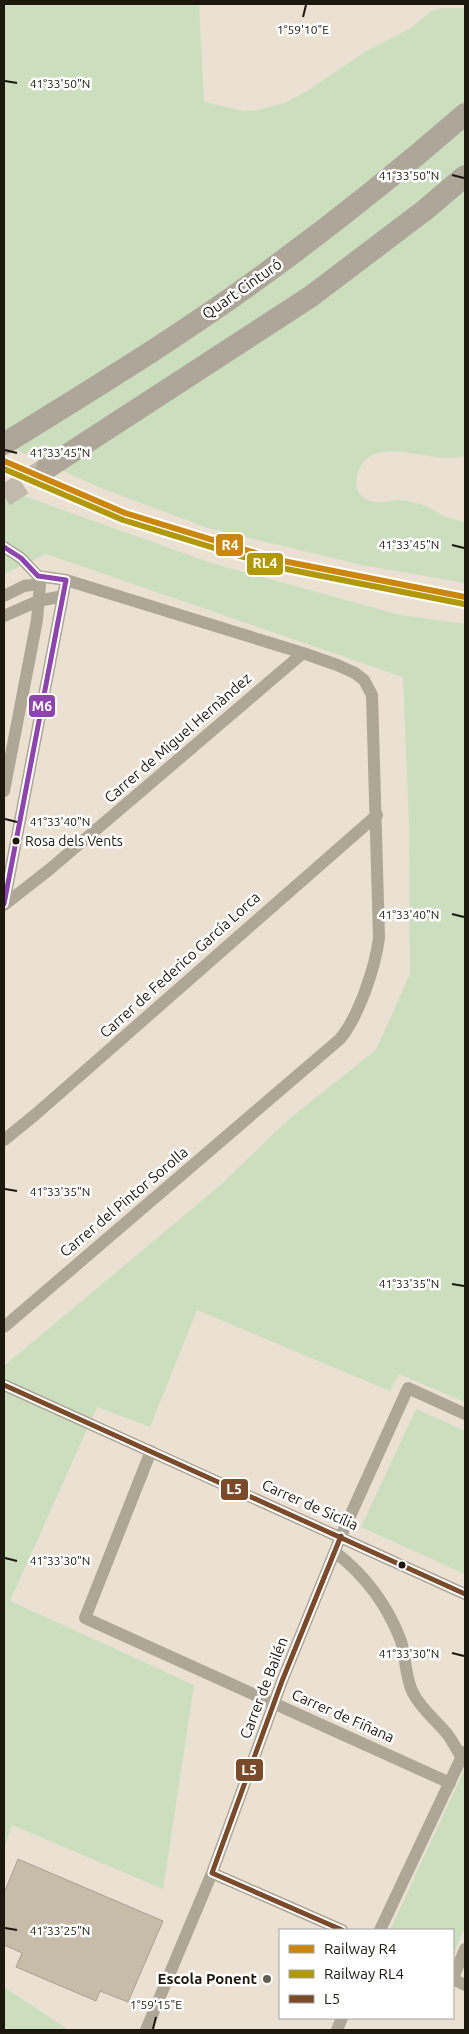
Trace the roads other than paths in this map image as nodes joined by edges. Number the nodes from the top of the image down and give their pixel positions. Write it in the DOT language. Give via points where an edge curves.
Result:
graph roads {
  1 [pos="465,114"];
  2 [pos="465,176"];
  3 [pos="4,444"];
  4 [pos="47,468"];
  5 [pos="4,547"];
  6 [pos="39,580"];
  7 [pos="72,582"];
  8 [pos="4,596"];
  9 [pos="63,596"];
  10 [pos="38,601"];
  11 [pos="4,616"];
  12 [pos="303,653"];
  13 [pos="6,766"];
  14 [pos="4,791"];
  15 [pos="376,815"];
  16 [pos="4,904"];
  17 [pos="4,1140"];
  18 [pos="4,1327"];
  19 [pos="4,1385"];
  20 [pos="465,1414"];
  21 [pos="152,1452"];
  22 [pos="341,1536"];
  23 [pos="336,1552"];
  24 [pos="465,1594"];
  25 [pos="274,1703"];
  26 [pos="463,1754"];
  27 [pos="450,1783"];
  28 [pos="212,1873"];
  29 [pos="340,1929"];
  30 [pos="380,1929"];
  31 [pos="465,1949"];
  32 [pos="454,1976"];
  33 [pos="146,2030"];
  1 -- 3 [label="highway, Quart Cinturó" via="398,172 270,271 148,354"];
  2 -- 4 [label="highway" via="310,297"];
  5 -- 6 [label="street" via="21,558"];
  6 -- 7 [label="street"];
  6 -- 8 [label="street"];
  6 -- 10 [label="street"];
  7 -- 9 [label="street"];
  7 -- 12 [label="street"];
  9 -- 10 [label="street"];
  9 -- 16 [label="street"];
  10 -- 11 [label="street"];
  10 -- 13 [label="street" via="37,620"];
  12 -- 15 [label="street" via="348,669 369,687 372,694"];
  12 -- 16 [label="street, Carrer de Miguel Hernàndez" via="50,869"];
  13 -- 14 [label="street"];
  15 -- 17 [label="street, Carrer de Federico García Lorca"];
  15 -- 18 [label="street, Carrer del Pintor Sorolla" via="379,938 369,983 346,1032"];
  19 -- 21 [label="street, Carrer de Sicília"];
  20 -- 22 [label="street, Carrer de Bailén" via="408,1388"];
  21 -- 22 [label="street, Carrer de Sicília"];
  21 -- 25 [label="street, Carrer de Fiñana" via="85,1618"];
  22 -- 23 [label="street, Carrer de Bailén"];
  22 -- 24 [label="street, Carrer de Sicília"];
  23 -- 25 [label="street, Carrer de Bailén"];
  23 -- 26 [label="street" via="358,1570 376,1593 401,1642 412,1692 426,1713"];
  25 -- 27 [label="street, Carrer de Fiñana"];
  25 -- 28 [label="street, Carrer de Bailén"];
  26 -- 27 [label="street"];
  27 -- 30 [label="street"];
  28 -- 29 [label="street"];
  28 -- 33 [label="street, Carrer de Bailén"];
  31 -- 32 [label="street"];
}
